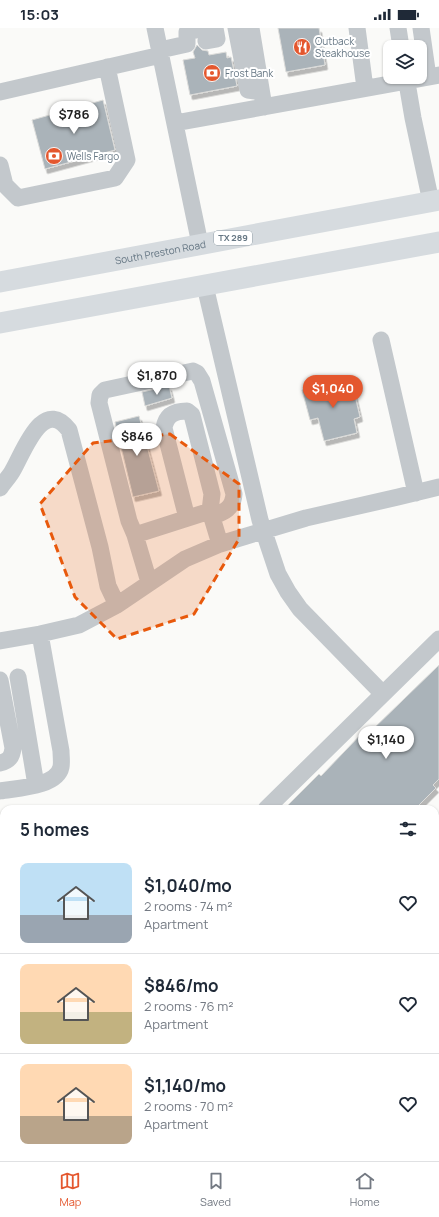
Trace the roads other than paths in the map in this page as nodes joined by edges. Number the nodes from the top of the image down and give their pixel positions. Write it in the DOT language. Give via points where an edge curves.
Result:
graph roads {
  1 [pos="156,28"];
  2 [pos="236,28"];
  3 [pos="251,28"];
  4 [pos="357,28"];
  5 [pos="398,28"];
  6 [pos="421,28"];
  7 [pos="201,37"];
  8 [pos="400,40"];
  9 [pos="160,52"];
  10 [pos="107,67"];
  11 [pos="434,76"];
  12 [pos="384,84"];
  13 [pos="408,84"];
  14 [pos="365,88"];
  15 [pos="0,92"];
  16 [pos="262,100"];
  17 [pos="175,123"];
  18 [pos="0,165"];
  19 [pos="2,183"];
  20 [pos="435,201"];
  21 [pos="439,242"];
  22 [pos="200,244"];
  23 [pos="0,282"];
  24 [pos="205,286"];
  25 [pos="0,323"];
  26 [pos="381,340"];
  27 [pos="439,487"];
  28 [pos="0,488"];
  29 [pos="416,493"];
  30 [pos="210,514"];
  31 [pos="187,518"];
  32 [pos="263,530"];
  33 [pos="135,535"];
  34 [pos="220,544"];
  35 [pos="150,582"];
  36 [pos="117,605"];
  37 [pos="40,634"];
  38 [pos="439,639"];
  39 [pos="0,641"];
  40 [pos="47,673"];
  41 [pos="18,677"];
  42 [pos="0,680"];
  43 [pos="383,694"];
  44 [pos="0,763"];
  45 [pos="36,785"];
  46 [pos="0,791"];
  47 [pos="270,805"];
  1 -- 9 [label="street"];
  2 -- 16 [label="street" via="248,90"];
  3 -- 16 [label="street"];
  4 -- 14 [label="street"];
  5 -- 8 [label="street"];
  6 -- 11 [label="street"];
  7 -- 9 [label="street"];
  9 -- 10 [label="street"];
  9 -- 17 [label="street"];
  10 -- 15 [label="street"];
  10 -- 19 [label="street" via="127,160 115,178 18,198"];
  12 -- 14 [label="street"];
  13 -- 20 [label="street" via="413,118"];
  14 -- 16 [label="street"];
  16 -- 17 [label="street"];
  17 -- 22 [label="street"];
  18 -- 19 [label="street"];
  20 -- 22 [label="main road, South Preston Road / TX 289"];
  21 -- 24 [label="main road"];
  22 -- 23 [label="main road, South Preston Road / TX 289"];
  24 -- 25 [label="main road"];
  24 -- 32 [label="street"];
  26 -- 29 [label="street"];
  27 -- 29 [label="street"];
  28 -- 36 [label="street" via="38,426 47,419 55,418 63,422 69,430 108,586"];
  29 -- 32 [label="street"];
  30 -- 31 [label="street"];
  30 -- 31 [label="street" via="212,494 192,415 187,411 181,411 169,415 164,428"];
  30 -- 33 [label="street" via="222,513 234,501 234,494 202,381 197,373 193,371 105,390 100,395 99,403 129,521"];
  30 -- 34 [label="street"];
  31 -- 33 [label="street"];
  32 -- 34 [label="street"];
  32 -- 43 [label="street" via="278,574 300,609"];
  33 -- 35 [label="street"];
  34 -- 35 [label="street" via="185,560"];
  35 -- 36 [label="street"];
  36 -- 37 [label="street" via="78,625"];
  37 -- 39 [label="street"];
  37 -- 40 [label="street"];
  38 -- 43 [label="street"];
  40 -- 41 [label="street"];
  40 -- 45 [label="street" via="62,751 61,768 54,778"];
  41 -- 42 [label="street"];
  41 -- 45 [label="street"];
  42 -- 44 [label="street" via="13,748 10,759"];
  43 -- 47 [label="street"];
  45 -- 46 [label="street"];
}
